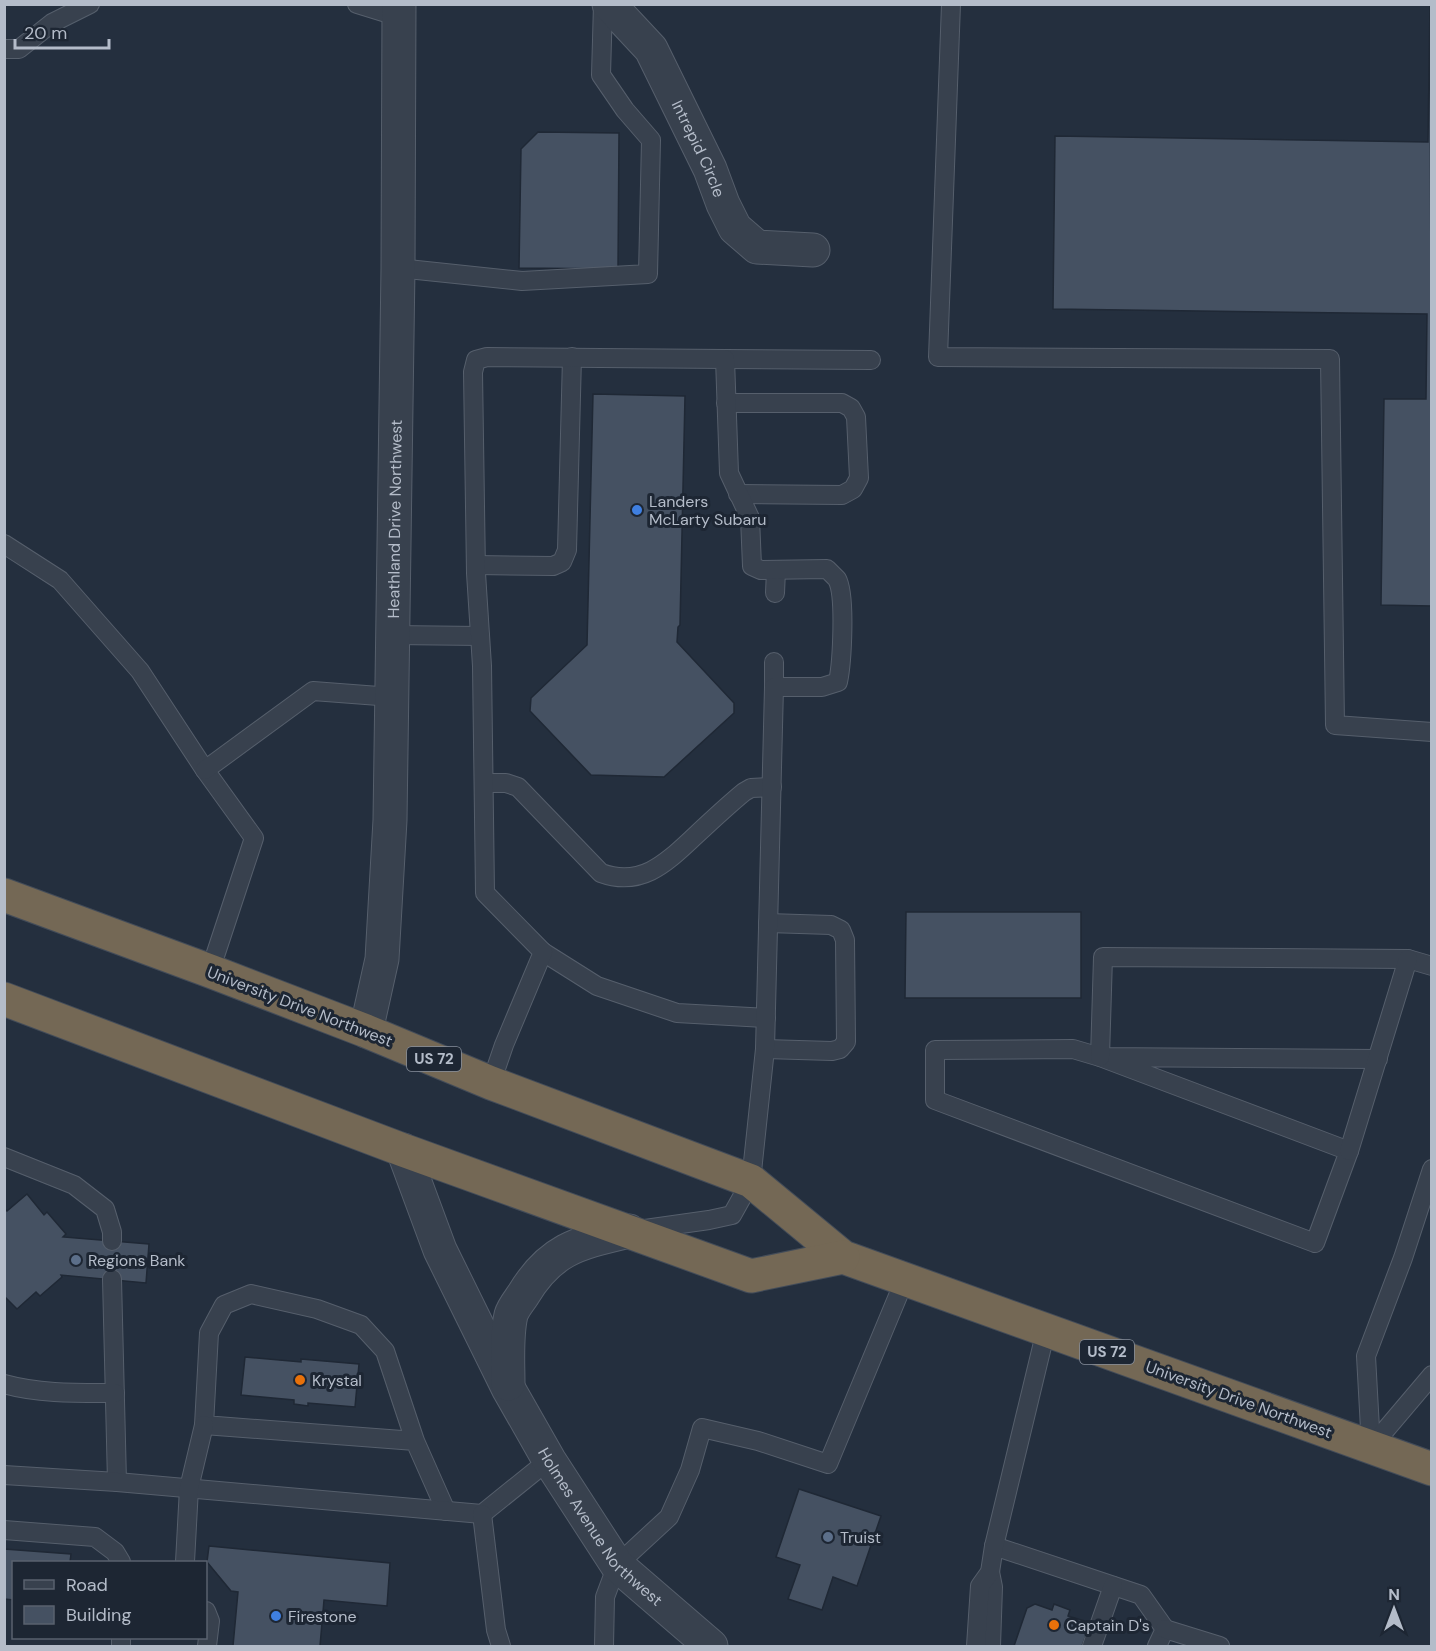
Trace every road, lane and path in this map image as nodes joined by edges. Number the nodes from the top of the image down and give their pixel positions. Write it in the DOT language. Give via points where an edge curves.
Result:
graph roads {
  1 [pos="90,4"];
  2 [pos="357,4"];
  3 [pos="603,4"];
  4 [pos="609,4"];
  5 [pos="951,4"];
  6 [pos="399,11"];
  7 [pos="4,49"];
  8 [pos="813,250"];
  9 [pos="398,268"];
  10 [pos="572,357"];
  11 [pos="725,359"];
  12 [pos="871,360"];
  13 [pos="726,403"];
  14 [pos="738,494"];
  15 [pos="4,544"];
  16 [pos="476,565"];
  17 [pos="776,570"];
  18 [pos="775,593"];
  19 [pos="393,635"];
  20 [pos="480,636"];
  21 [pos="774,662"];
  22 [pos="774,687"];
  23 [pos="392,697"];
  24 [pos="1431,732"];
  25 [pos="205,770"];
  26 [pos="483,783"];
  27 [pos="772,787"];
  28 [pos="4,895"];
  29 [pos="768,923"];
  30 [pos="543,952"];
  31 [pos="1408,959"];
  32 [pos="1431,966"];
  33 [pos="210,971"];
  34 [pos="4,999"];
  35 [pos="50,1016"];
  36 [pos="766,1018"];
  37 [pos="4,1025"];
  38 [pos="366,1031"];
  39 [pos="765,1049"];
  40 [pos="1100,1057"];
  41 [pos="1378,1059"];
  42 [pos="491,1083"];
  43 [pos="403,1150"];
  44 [pos="1349,1151"];
  45 [pos="4,1157"];
  46 [pos="1431,1168"];
  47 [pos="751,1181"];
  48 [pos="629,1231"];
  49 [pos="112,1241"];
  50 [pos="843,1257"];
  51 [pos="905,1279"];
  52 [pos="112,1280"];
  53 [pos="1046,1330"];
  54 [pos="1431,1375"];
  55 [pos="4,1384"];
  56 [pos="508,1389"];
  57 [pos="115,1393"];
  58 [pos="204,1425"];
  59 [pos="415,1441"];
  60 [pos="1371,1447"];
  61 [pos="549,1460"];
  62 [pos="1431,1469"];
  63 [pos="4,1475"];
  64 [pos="117,1482"];
  65 [pos="189,1488"];
  66 [pos="446,1511"];
  67 [pos="482,1514"];
  68 [pos="4,1530"];
  69 [pos="994,1545"];
  70 [pos="120,1561"];
  71 [pos="185,1561"];
  72 [pos="617,1565"];
  73 [pos="990,1572"];
  74 [pos="1113,1586"];
  75 [pos="207,1614"];
  76 [pos="1165,1629"];
  77 [pos="207,1647"];
  78 [pos="501,1647"];
  79 [pos="604,1647"];
  80 [pos="711,1647"];
  81 [pos="976,1647"];
  82 [pos="991,1647"];
  83 [pos="1092,1647"];
  84 [pos="1157,1647"];
  85 [pos="1220,1647"];
  1 -- 7 [label="lane" via="52,23 19,49"];
  2 -- 6 [label="lane"];
  3 -- 9 [label="lane" via="601,75 651,140 648,274 522,281"];
  4 -- 8 [label="street, Intrepid Circle" via="651,49 735,228 757,247"];
  5 -- 24 [label="lane" via="938,357 1330,359 1335,725"];
  6 -- 9 [label="street, Heathland Drive Northwest"];
  9 -- 19 [label="street, Heathland Drive Northwest"];
  10 -- 11 [label="lane"];
  10 -- 16 [label="lane" via="567,550 562,562 553,566"];
  10 -- 16 [label="lane" via="476,360"];
  11 -- 12 [label="lane"];
  11 -- 13 [label="lane"];
  13 -- 14 [label="lane" via="729,473"];
  13 -- 14 [label="lane" via="842,403 856,417 859,478 854,489 842,495"];
  14 -- 17 [label="lane" via="750,518 752,566"];
  15 -- 25 [label="lane" via="60,580 126,654"];
  16 -- 20 [label="lane"];
  17 -- 18 [label="lane"];
  17 -- 22 [label="lane" via="827,569 837,580 842,661 838,682 822,687"];
  19 -- 20 [label="lane"];
  19 -- 23 [label="street, Heathland Drive Northwest"];
  20 -- 26 [label="lane"];
  21 -- 22 [label="lane"];
  22 -- 27 [label="lane"];
  23 -- 25 [label="lane" via="313,691"];
  23 -- 38 [label="street, Heathland Drive Northwest" via="382,959"];
  25 -- 33 [label="lane" via="254,838"];
  26 -- 27 [label="lane" via="518,787 601,873 631,878 663,866 744,792"];
  26 -- 30 [label="lane" via="485,893"];
  27 -- 29 [label="lane"];
  28 -- 33 [label="highway, University Drive Northwest / US 72"];
  29 -- 36 [label="lane"];
  29 -- 39 [label="lane" via="831,925 841,930 845,940 846,1042 832,1052"];
  30 -- 36 [label="lane" via="597,986 677,1013"];
  30 -- 42 [label="lane"];
  31 -- 32 [label="lane"];
  31 -- 40 [label="lane" via="1103,957"];
  31 -- 41 [label="lane"];
  33 -- 38 [label="highway, University Drive Northwest / US 72"];
  34 -- 35 [label="highway"];
  35 -- 37 [label="highway"];
  35 -- 43 [label="highway"];
  36 -- 39 [label="lane"];
  38 -- 42 [label="highway, University Drive Northwest / US 72"];
  39 -- 47 [label="lane"];
  40 -- 41 [label="lane"];
  40 -- 44 [label="lane"];
  40 -- 44 [label="lane" via="1073,1049 935,1050 935,1101 1315,1243"];
  41 -- 44 [label="lane"];
  42 -- 47 [label="highway, University Drive Northwest / US 72"];
  43 -- 48 [label="highway"];
  43 -- 56 [label="street, Holmes Avenue Northwest" via="440,1250"];
  45 -- 49 [label="lane" via="74,1185 105,1209"];
  46 -- 60 [label="lane" via="1366,1356"];
  47 -- 48 [label="lane" via="732,1215"];
  47 -- 50 [label="highway, University Drive Northwest / US 72"];
  48 -- 50 [label="highway" via="751,1276"];
  48 -- 56 [label="street" via="563,1251 534,1275 512,1313"];
  50 -- 51 [label="highway, University Drive Northwest / US 72"];
  51 -- 53 [label="highway, University Drive Northwest / US 72"];
  51 -- 72 [label="lane" via="828,1464 702,1428 690,1470 669,1517"];
  52 -- 57 [label="lane"];
  53 -- 60 [label="highway, University Drive Northwest / US 72"];
  53 -- 69 [label="lane"];
  54 -- 60 [label="lane"];
  55 -- 57 [label="lane" via="67,1393"];
  56 -- 61 [label="street, Holmes Avenue Northwest"];
  57 -- 64 [label="lane"];
  58 -- 59 [label="lane"];
  58 -- 59 [label="lane" via="209,1333 224,1305 250,1294 317,1309 361,1325 385,1352"];
  58 -- 65 [label="lane"];
  59 -- 66 [label="lane"];
  60 -- 62 [label="highway, University Drive Northwest / US 72"];
  61 -- 67 [label="lane"];
  61 -- 72 [label="street, Holmes Avenue Northwest"];
  63 -- 64 [label="lane"];
  64 -- 65 [label="lane"];
  65 -- 66 [label="lane"];
  65 -- 71 [label="lane"];
  66 -- 67 [label="lane"];
  67 -- 78 [label="lane"];
  68 -- 70 [label="lane" via="96,1537"];
  69 -- 73 [label="lane"];
  69 -- 74 [label="lane"];
  72 -- 79 [label="lane" via="605,1597"];
  72 -- 80 [label="street, Holmes Avenue Northwest"];
  73 -- 81 [label="lane" via="980,1586"];
  73 -- 82 [label="lane"];
  74 -- 76 [label="lane" via="1141,1594"];
  74 -- 83 [label="lane"];
  75 -- 77 [label="lane"];
  76 -- 84 [label="lane"];
  76 -- 85 [label="lane"];
}
